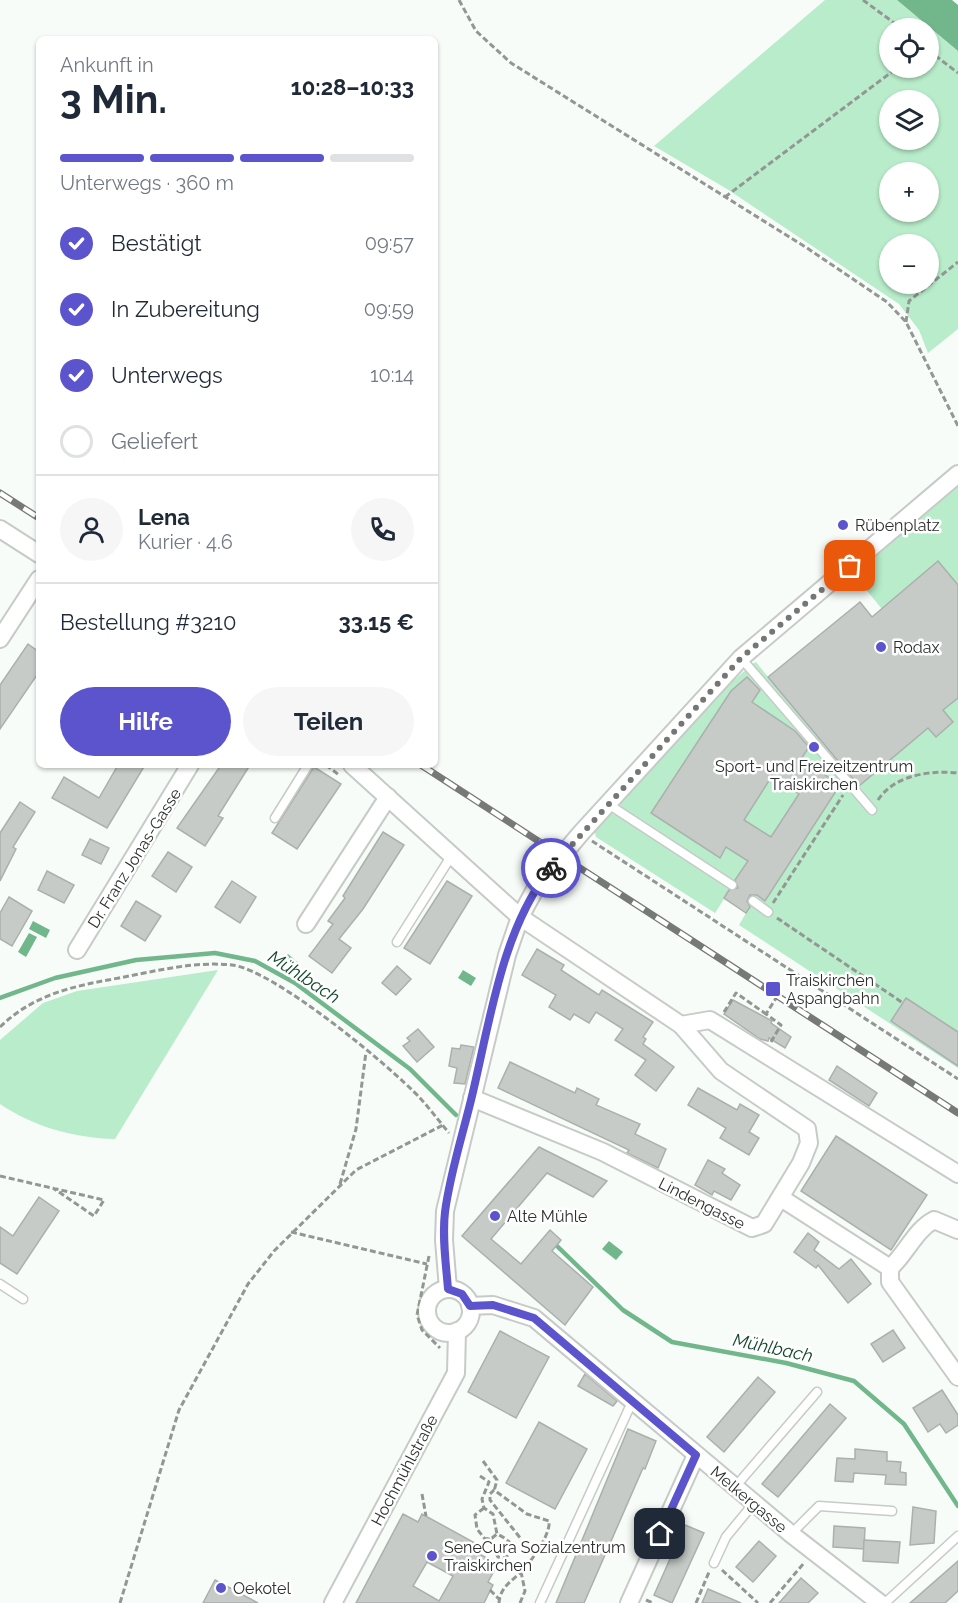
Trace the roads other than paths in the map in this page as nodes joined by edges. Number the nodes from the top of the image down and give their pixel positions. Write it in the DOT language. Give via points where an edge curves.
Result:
graph roads {
  1 [pos="958,474"];
  2 [pos="0,529"];
  3 [pos="36,552"];
  4 [pos="36,584"];
  5 [pos="0,639"];
  6 [pos="741,658"];
  7 [pos="188,768"];
  8 [pos="306,768"];
  9 [pos="355,768"];
  10 [pos="388,797"];
  11 [pos="608,804"];
  12 [pos="872,810"];
  13 [pos="275,818"];
  14 [pos="453,854"];
  15 [pos="732,885"];
  16 [pos="753,901"];
  17 [pos="768,912"];
  18 [pos="520,917"];
  19 [pos="306,924"];
  20 [pos="397,942"];
  21 [pos="77,950"];
  22 [pos="681,1025"];
  23 [pos="472,1098"];
  24 [pos="958,1174"];
  25 [pos="781,1198"];
  26 [pos="958,1230"];
  27 [pos="890,1268"];
  28 [pos="0,1284"];
  29 [pos="448,1289"];
  30 [pos="23,1299"];
  31 [pos="470,1306"];
  32 [pos="458,1331"];
  33 [pos="958,1377"];
  34 [pos="817,1392"];
  35 [pos="632,1402"];
  36 [pos="696,1455"];
  37 [pos="735,1487"];
  38 [pos="754,1503"];
  39 [pos="892,1511"];
  40 [pos="791,1534"];
  41 [pos="958,1536"];
  42 [pos="714,1563"];
  43 [pos="333,1603"];
  44 [pos="540,1603"];
  45 [pos="629,1603"];
  46 [pos="880,1603"];
  47 [pos="885,1603"];
  1 -- 6 [label="street"];
  2 -- 3 [label="street"];
  4 -- 5 [label="street"];
  6 -- 11 [label="street"];
  6 -- 12 [label="lane"];
  7 -- 21 [label="street, Dr. Franz Jonas-Gasse"];
  8 -- 13 [label="lane"];
  9 -- 10 [label="street, Lindengasse"];
  10 -- 14 [label="street, Lindengasse"];
  10 -- 19 [label="street"];
  11 -- 15 [label="lane"];
  11 -- 18 [label="street" via="538,884"];
  14 -- 18 [label="street, Lindengasse"];
  14 -- 20 [label="lane"];
  16 -- 17 [label="lane"];
  18 -- 22 [label="street, Lindengasse"];
  18 -- 23 [label="street"];
  22 -- 24 [label="street" via="710,1020"];
  22 -- 25 [label="street, Lindengasse" via="721,1071 807,1129 809,1143"];
  23 -- 25 [label="street, Lindengasse" via="603,1152 747,1227 764,1224"];
  23 -- 29 [label="street" via="445,1211"];
  25 -- 27 [label="street"];
  26 -- 27 [label="street" via="944,1222 927,1223"];
  27 -- 33 [label="street" via="890,1282"];
  28 -- 30 [label="lane"];
  29 -- 31 [label="street" via="462,1294"];
  29 -- 32 [label="street" via="430,1299 428,1319 444,1333"];
  31 -- 32 [label="street, Hochmühlstraße" via="468,1321"];
  31 -- 35 [label="street, Melkergasse" via="493,1305 534,1318"];
  32 -- 43 [label="street, Hochmühlstraße" via="456,1373"];
  34 -- 37 [label="lane"];
  35 -- 36 [label="street, Melkergasse"];
  35 -- 44 [label="lane"];
  36 -- 37 [label="street, Melkergasse"];
  36 -- 45 [label="street"];
  37 -- 38 [label="street, Melkergasse"];
  38 -- 40 [label="street, Melkergasse"];
  38 -- 42 [label="lane" via="726,1537"];
  39 -- 40 [label="lane" via="819,1506"];
  40 -- 46 [label="street, Melkergasse"];
  41 -- 47 [label="lane"];
}
